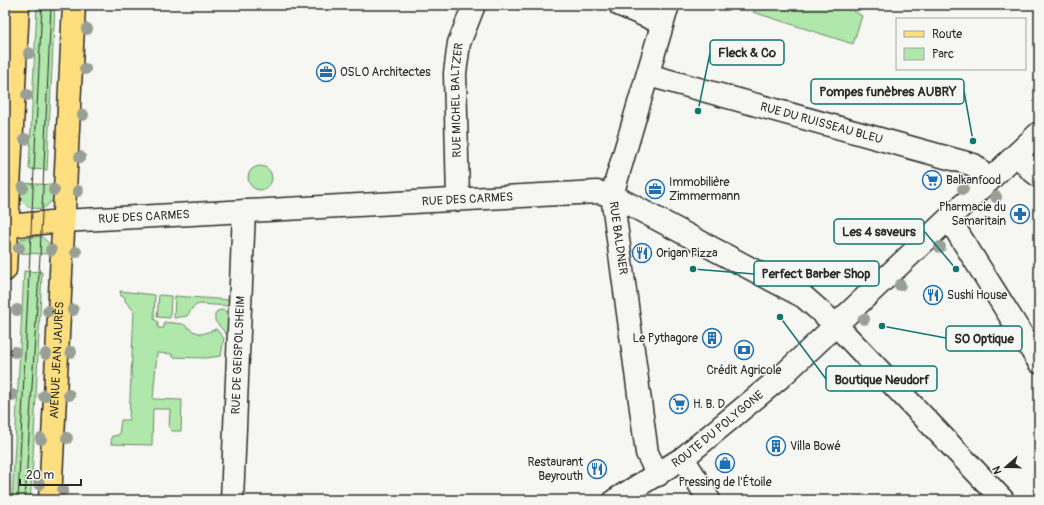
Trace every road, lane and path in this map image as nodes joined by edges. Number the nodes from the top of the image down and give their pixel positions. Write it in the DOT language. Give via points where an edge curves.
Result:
graph roads {
  1 [pos="18,5"];
  2 [pos="74,5"];
  3 [pos="474,5"];
  4 [pos="620,5"];
  5 [pos="665,14"];
  6 [pos="648,74"];
  7 [pos="1039,133"];
  8 [pos="1017,154"];
  9 [pos="1039,176"];
  10 [pos="989,181"];
  11 [pos="612,195"];
  12 [pos="458,198"];
  13 [pos="244,211"];
  14 [pos="949,219"];
  15 [pos="63,221"];
  16 [pos="6,226"];
  17 [pos="5,270"];
  18 [pos="836,325"];
  19 [pos="1039,362"];
  20 [pos="683,458"];
  21 [pos="658,475"];
  22 [pos="50,500"];
  23 [pos="232,500"];
  24 [pos="615,500"];
  25 [pos="709,500"];
  26 [pos="1003,500"];
  1 -- 16 [label="main road"];
  2 -- 15 [label="main road, AVENUE JEAN JAURÈS"];
  3 -- 12 [label="street, RUE MICHEL BALTZER" via="459,43 455,73"];
  4 -- 5 [label="street"];
  5 -- 6 [label="street, RUE BALDNER"];
  6 -- 10 [label="street, RUE DU RUISSEAU BLEU" via="974,165"];
  6 -- 11 [label="street, RUE BALDNER"];
  7 -- 8 [label="street, ROUTE DU POLYGONE"];
  8 -- 9 [label="street"];
  8 -- 10 [label="street, ROUTE DU POLYGONE"];
  10 -- 14 [label="street, ROUTE DU POLYGONE"];
  11 -- 12 [label="street, RUE DES CARMES" via="597,192"];
  11 -- 18 [label="street, RUE DES CARMES" via="799,293"];
  11 -- 21 [label="street, RUE BALDNER" via="648,453"];
  12 -- 13 [label="street, RUE DES CARMES"];
  13 -- 15 [label="street, RUE DES CARMES"];
  13 -- 23 [label="street, RUE DE GEISPOLSHEIM"];
  14 -- 18 [label="street, ROUTE DU POLYGONE"];
  14 -- 19 [label="street"];
  15 -- 16 [label="main road"];
  15 -- 22 [label="main road, AVENUE JEAN JAURÈS"];
  16 -- 17 [label="main road"];
  18 -- 20 [label="street, ROUTE DU POLYGONE" via="782,376"];
  18 -- 26 [label="street, RUE DES CARMES"];
  20 -- 21 [label="street, ROUTE DU POLYGONE"];
  20 -- 25 [label="street"];
  21 -- 24 [label="street, ROUTE DU POLYGONE"];
}
